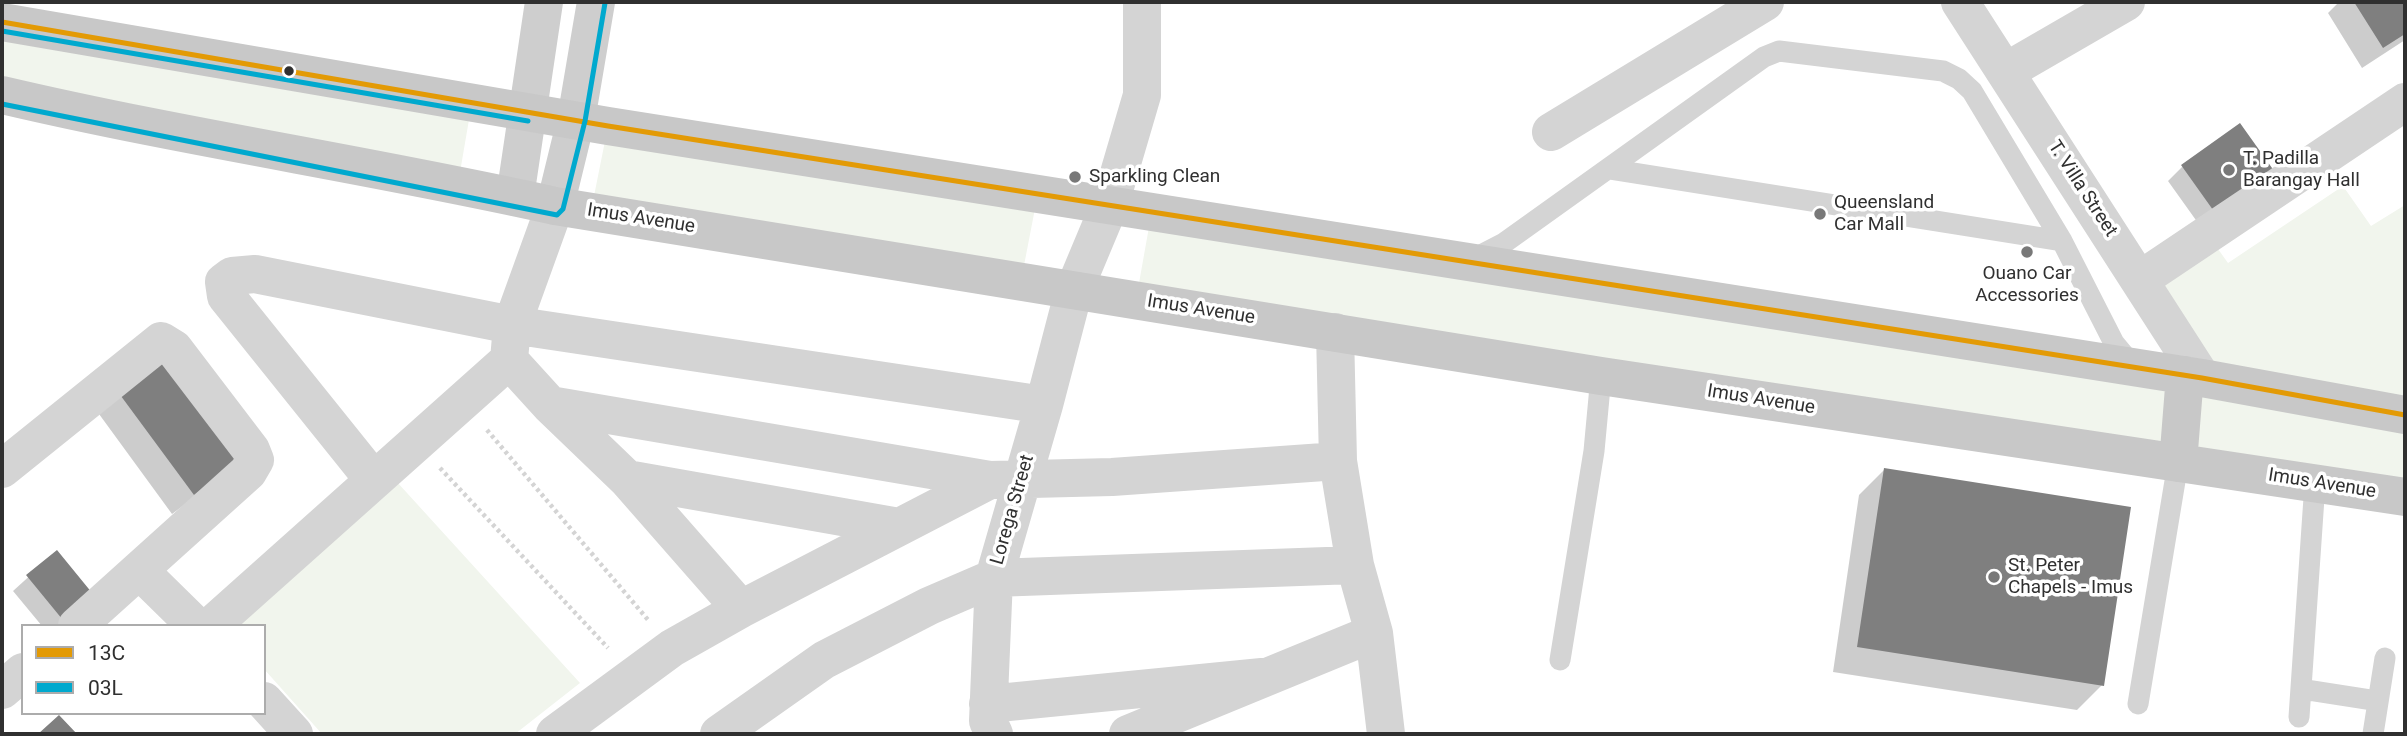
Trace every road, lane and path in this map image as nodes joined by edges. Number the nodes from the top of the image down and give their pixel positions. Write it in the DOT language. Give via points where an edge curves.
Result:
graph roads {
  1 [pos="544,2"];
  2 [pos="596,2"];
  3 [pos="1142,2"];
  4 [pos="1765,2"];
  5 [pos="1960,2"];
  6 [pos="2126,2"];
  7 [pos="2,22"];
  8 [pos="2005,72"];
  9 [pos="2,95"];
  10 [pos="2405,102"];
  11 [pos="529,112"];
  12 [pos="576,120"];
  13 [pos="1551,132"];
  14 [pos="1609,169"];
  15 [pos="515,197"];
  16 [pos="1110,204"];
  17 [pos="555,205"];
  18 [pos="2062,242"];
  19 [pos="533,261"];
  20 [pos="1469,261"];
  21 [pos="2141,279"];
  22 [pos="1074,290"];
  23 [pos="1335,332"];
  24 [pos="511,342"];
  25 [pos="2135,369"];
  26 [pos="1601,376"];
  27 [pos="2193,376"];
  28 [pos="463,402"];
  29 [pos="550,405"];
  30 [pos="1044,405"];
  31 [pos="2405,415"];
  32 [pos="417,443"];
  33 [pos="1338,461"];
  34 [pos="2178,463"];
  35 [pos="2,469"];
  36 [pos="373,479"];
  37 [pos="627,479"];
  38 [pos="1005,480"];
  39 [pos="2315,483"];
  40 [pos="2405,497"];
  41 [pos="899,527"];
  42 [pos="1354,565"];
  43 [pos="141,572"];
  44 [pos="994,578"];
  45 [pos="741,609"];
  46 [pos="79,624"];
  47 [pos="194,624"];
  48 [pos="213,624"];
  49 [pos="1374,634"];
  50 [pos="672,648"];
  51 [pos="2385,658"];
  52 [pos="1560,660"];
  53 [pos="21,674"];
  54 [pos="635,677"];
  55 [pos="1262,677"];
  56 [pos="2301,689"];
  57 [pos="2,690"];
  58 [pos="2378,701"];
  59 [pos="266,703"];
  60 [pos="2138,704"];
  61 [pos="2299,717"];
  62 [pos="984,724"];
  63 [pos="295,734"];
  64 [pos="555,734"];
  65 [pos="719,734"];
  66 [pos="1128,734"];
  67 [pos="1386,734"];
  68 [pos="2373,734"];
  1 -- 11 [label="main road"];
  2 -- 12 [label="main road"];
  3 -- 16 [label="street, Lorega Street" via="1142,95"];
  4 -- 13 [label="street"];
  5 -- 8 [label="street, T. Villa Street"];
  6 -- 8 [label="street"];
  7 -- 11 [label="main road"];
  8 -- 21 [label="street, T. Villa Street"];
  9 -- 15 [label="main road, Imus Avenue" via="239,146"];
  10 -- 21 [label="street"];
  11 -- 12 [label="main road"];
  11 -- 15 [label="main road"];
  12 -- 16 [label="main road"];
  12 -- 17 [label="main road"];
  14 -- 18 [label="lane"];
  14 -- 18 [label="lane" via="1764,57 1779,51 1943,71 1972,91"];
  14 -- 20 [label="lane" via="1504,243"];
  15 -- 17 [label="main road, Imus Avenue"];
  15 -- 19 [label="street"];
  16 -- 20 [label="main road"];
  16 -- 22 [label="street, Lorega Street"];
  17 -- 19 [label="street"];
  17 -- 22 [label="main road, Imus Avenue"];
  18 -- 25 [label="lane" via="2114,343"];
  19 -- 24 [label="street"];
  20 -- 25 [label="main road"];
  21 -- 27 [label="street, T. Villa Street"];
  22 -- 23 [label="main road, Imus Avenue"];
  22 -- 30 [label="street, Lorega Street"];
  23 -- 26 [label="main road, Imus Avenue"];
  23 -- 33 [label="street"];
  24 -- 28 [label="street"];
  24 -- 29 [label="street"];
  24 -- 30 [label="street"];
  24 -- 36 [label="street" via="255,274 232,276 224,282 226,296"];
  25 -- 27 [label="main road"];
  26 -- 34 [label="main road, Imus Avenue"];
  26 -- 52 [label="lane" via="1594,451"];
  27 -- 31 [label="main road"];
  27 -- 34 [label="main road"];
  28 -- 32 [label="street"];
  28 -- 50 [label="path"];
  29 -- 37 [label="street"];
  29 -- 38 [label="street"];
  30 -- 38 [label="street, Lorega Street"];
  32 -- 36 [label="street"];
  32 -- 54 [label="path"];
  33 -- 38 [label="street"];
  33 -- 42 [label="street"];
  34 -- 39 [label="main road, Imus Avenue"];
  34 -- 60 [label="lane"];
  35 -- 43 [label="street" via="150,349 162,341 174,349 255,460 248,472"];
  36 -- 48 [label="street"];
  37 -- 41 [label="street"];
  37 -- 45 [label="street"];
  38 -- 41 [label="street"];
  38 -- 44 [label="street, Lorega Street"];
  39 -- 40 [label="main road, Imus Avenue"];
  39 -- 56 [label="lane"];
  41 -- 45 [label="street"];
  42 -- 44 [label="street"];
  42 -- 49 [label="street"];
  43 -- 46 [label="street"];
  43 -- 47 [label="street"];
  44 -- 62 [label="street, Lorega Street"];
  44 -- 65 [label="street" via="824,660"];
  45 -- 50 [label="street"];
  49 -- 55 [label="street"];
  49 -- 67 [label="street"];
  50 -- 54 [label="street"];
  51 -- 58 [label="lane"];
  53 -- 57 [label="street"];
  54 -- 64 [label="street"];
  55 -- 62 [label="street"];
  55 -- 66 [label="street"];
  56 -- 58 [label="lane"];
  56 -- 61 [label="lane"];
  58 -- 68 [label="lane"];
  59 -- 63 [label="street"];
}
